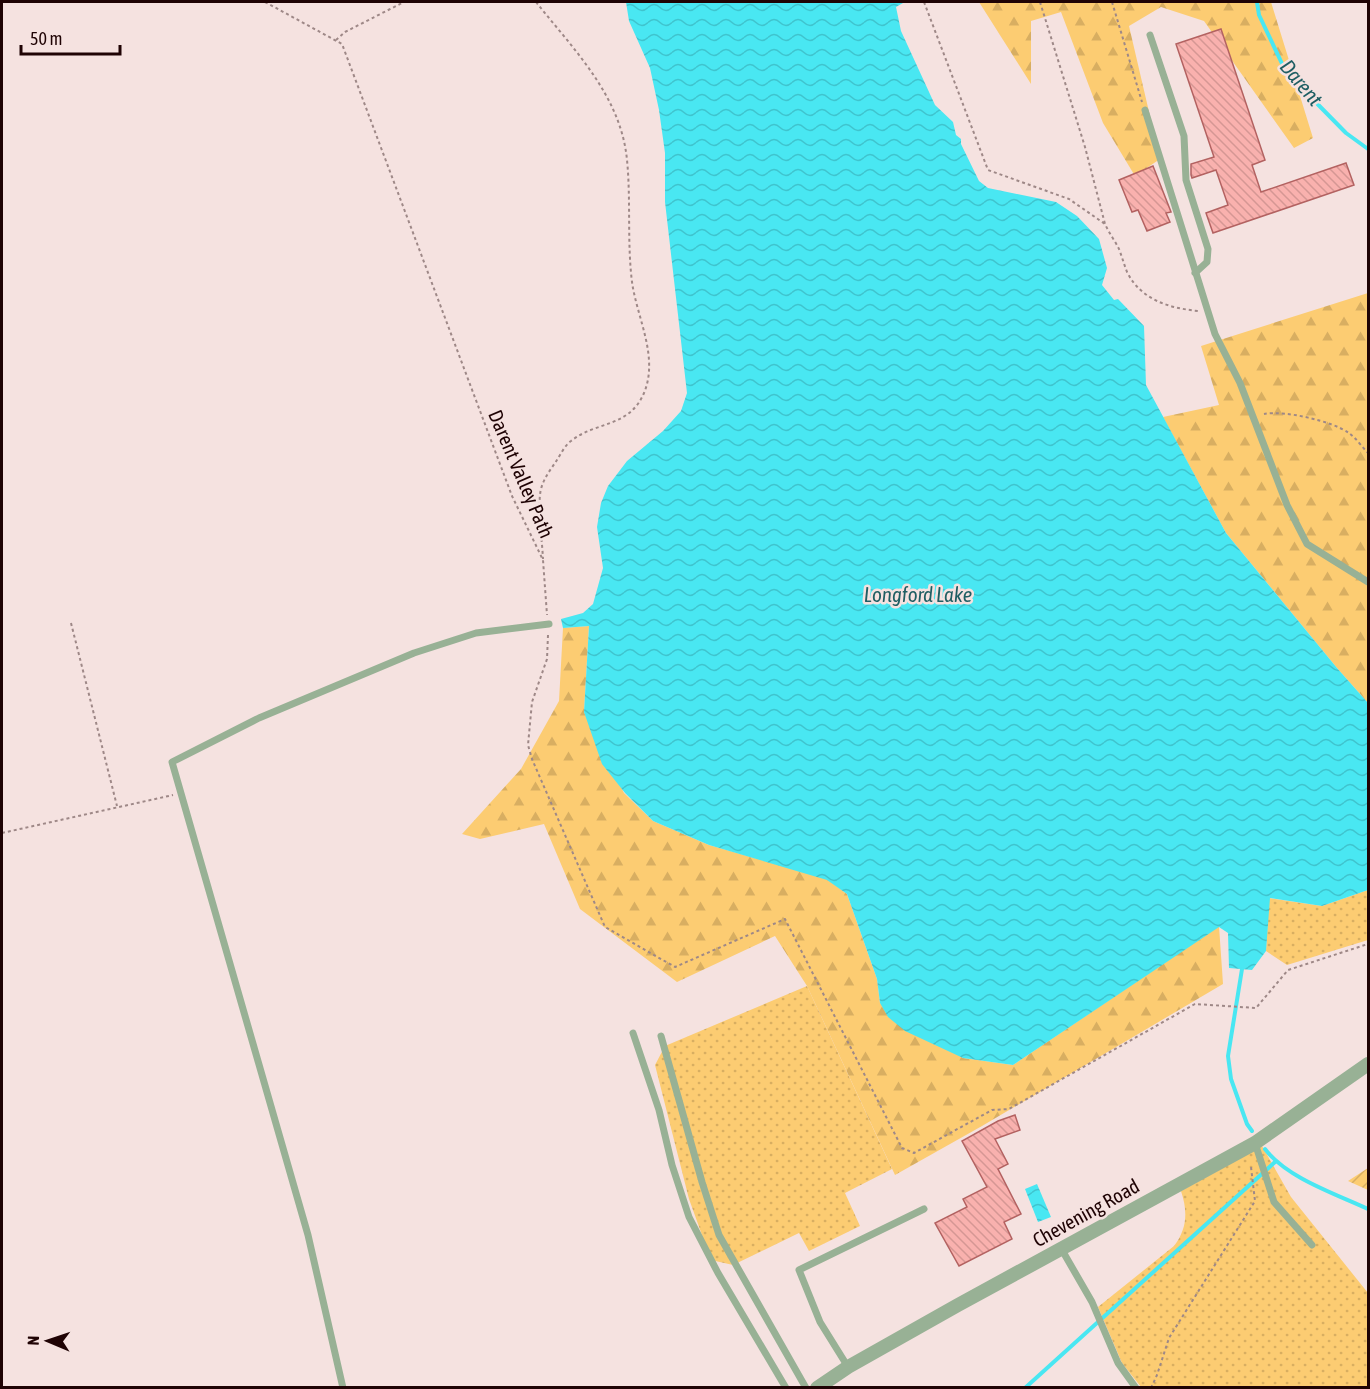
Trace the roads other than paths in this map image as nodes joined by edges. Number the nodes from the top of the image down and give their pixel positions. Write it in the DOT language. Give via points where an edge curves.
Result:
graph roads {
  1 [pos="1150,35"];
  2 [pos="1145,110"];
  3 [pos="1195,273"];
  4 [pos="1368,582"];
  5 [pos="549,624"];
  6 [pos="633,1033"];
  7 [pos="661,1036"];
  8 [pos="1368,1064"];
  9 [pos="1255,1143"];
  10 [pos="924,1209"];
  11 [pos="1312,1245"];
  12 [pos="1062,1250"];
  13 [pos="848,1367"];
  14 [pos="343,1388"];
  15 [pos="786,1388"];
  16 [pos="806,1388"];
  17 [pos="817,1388"];
  18 [pos="1136,1388"];
  1 -- 3 [label="lane" via="1184,136 1186,180 1208,249 1208,262"];
  2 -- 3 [label="lane"];
  3 -- 4 [label="lane" via="1215,334 1240,383 1287,505 1307,544"];
  5 -- 14 [label="lane" via="455,638 414,653 259,718 172,762 308,1235"];
  6 -- 15 [label="lane" via="689,1216"];
  7 -- 16 [label="lane" via="719,1235"];
  8 -- 9 [label="street, Chevening Road"];
  9 -- 11 [label="lane" via="1274,1202"];
  9 -- 12 [label="street, Chevening Road"];
  10 -- 13 [label="lane" via="799,1270 820,1322"];
  12 -- 13 [label="street, Chevening Road"];
  12 -- 18 [label="lane" via="1118,1363"];
  13 -- 17 [label="street, Chevening Road"];
}
